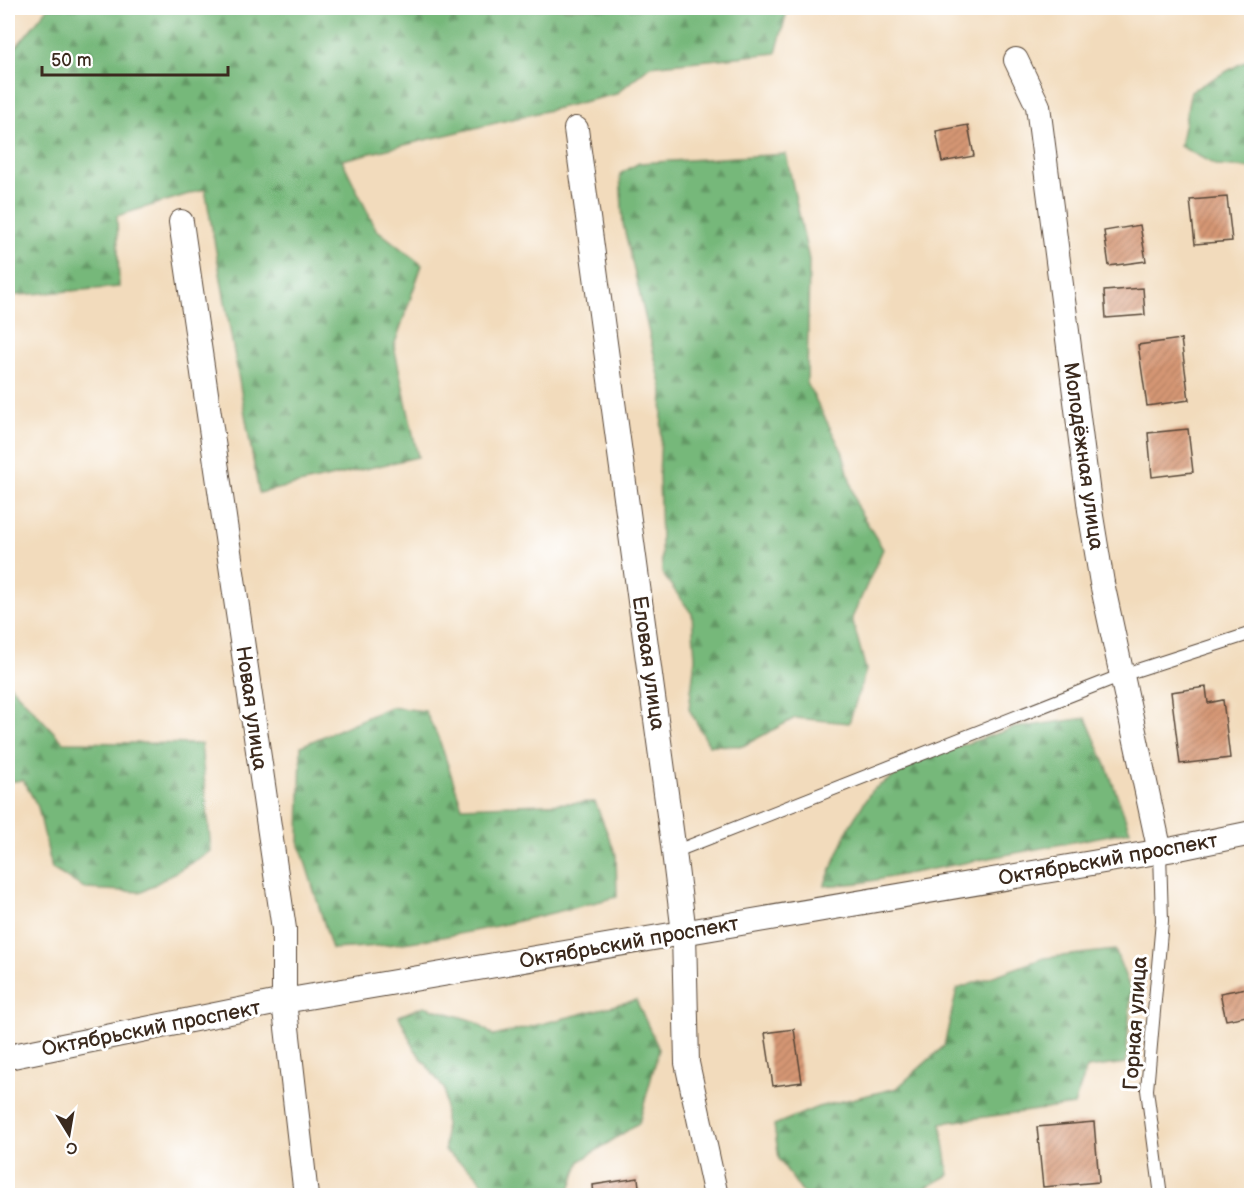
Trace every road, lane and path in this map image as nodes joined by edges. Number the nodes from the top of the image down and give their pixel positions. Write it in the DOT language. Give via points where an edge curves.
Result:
graph roads {
  1 [pos="1016,60"];
  2 [pos="576,129"];
  3 [pos="181,222"];
  4 [pos="1251,633"];
  5 [pos="1122,675"];
  6 [pos="1251,833"];
  7 [pos="674,852"];
  8 [pos="1160,852"];
  9 [pos="684,933"];
  10 [pos="284,1001"];
  11 [pos="8,1056"];
  12 [pos="306,1196"];
  13 [pos="716,1196"];
  14 [pos="1161,1196"];
  1 -- 5 [label="street, Молодёжная улица" via="1038,105 1090,510 1101,583"];
  2 -- 7 [label="street, Еловая улица"];
  3 -- 10 [label="street, Новая улица" via="284,929"];
  4 -- 5 [label="lane"];
  5 -- 7 [label="lane"];
  5 -- 8 [label="street, Молодёжная улица"];
  6 -- 8 [label="street, Октябрьский проспект"];
  7 -- 9 [label="street, Еловая улица"];
  8 -- 9 [label="street, Октябрьский проспект"];
  8 -- 14 [label="lane, Горная улица" via="1161,921 1147,1090"];
  9 -- 10 [label="street, Октябрьский проспект"];
  9 -- 13 [label="street, Еловая улица" via="687,1063"];
  10 -- 11 [label="street, Октябрьский проспект"];
  10 -- 12 [label="street, Новая улица"];
}
